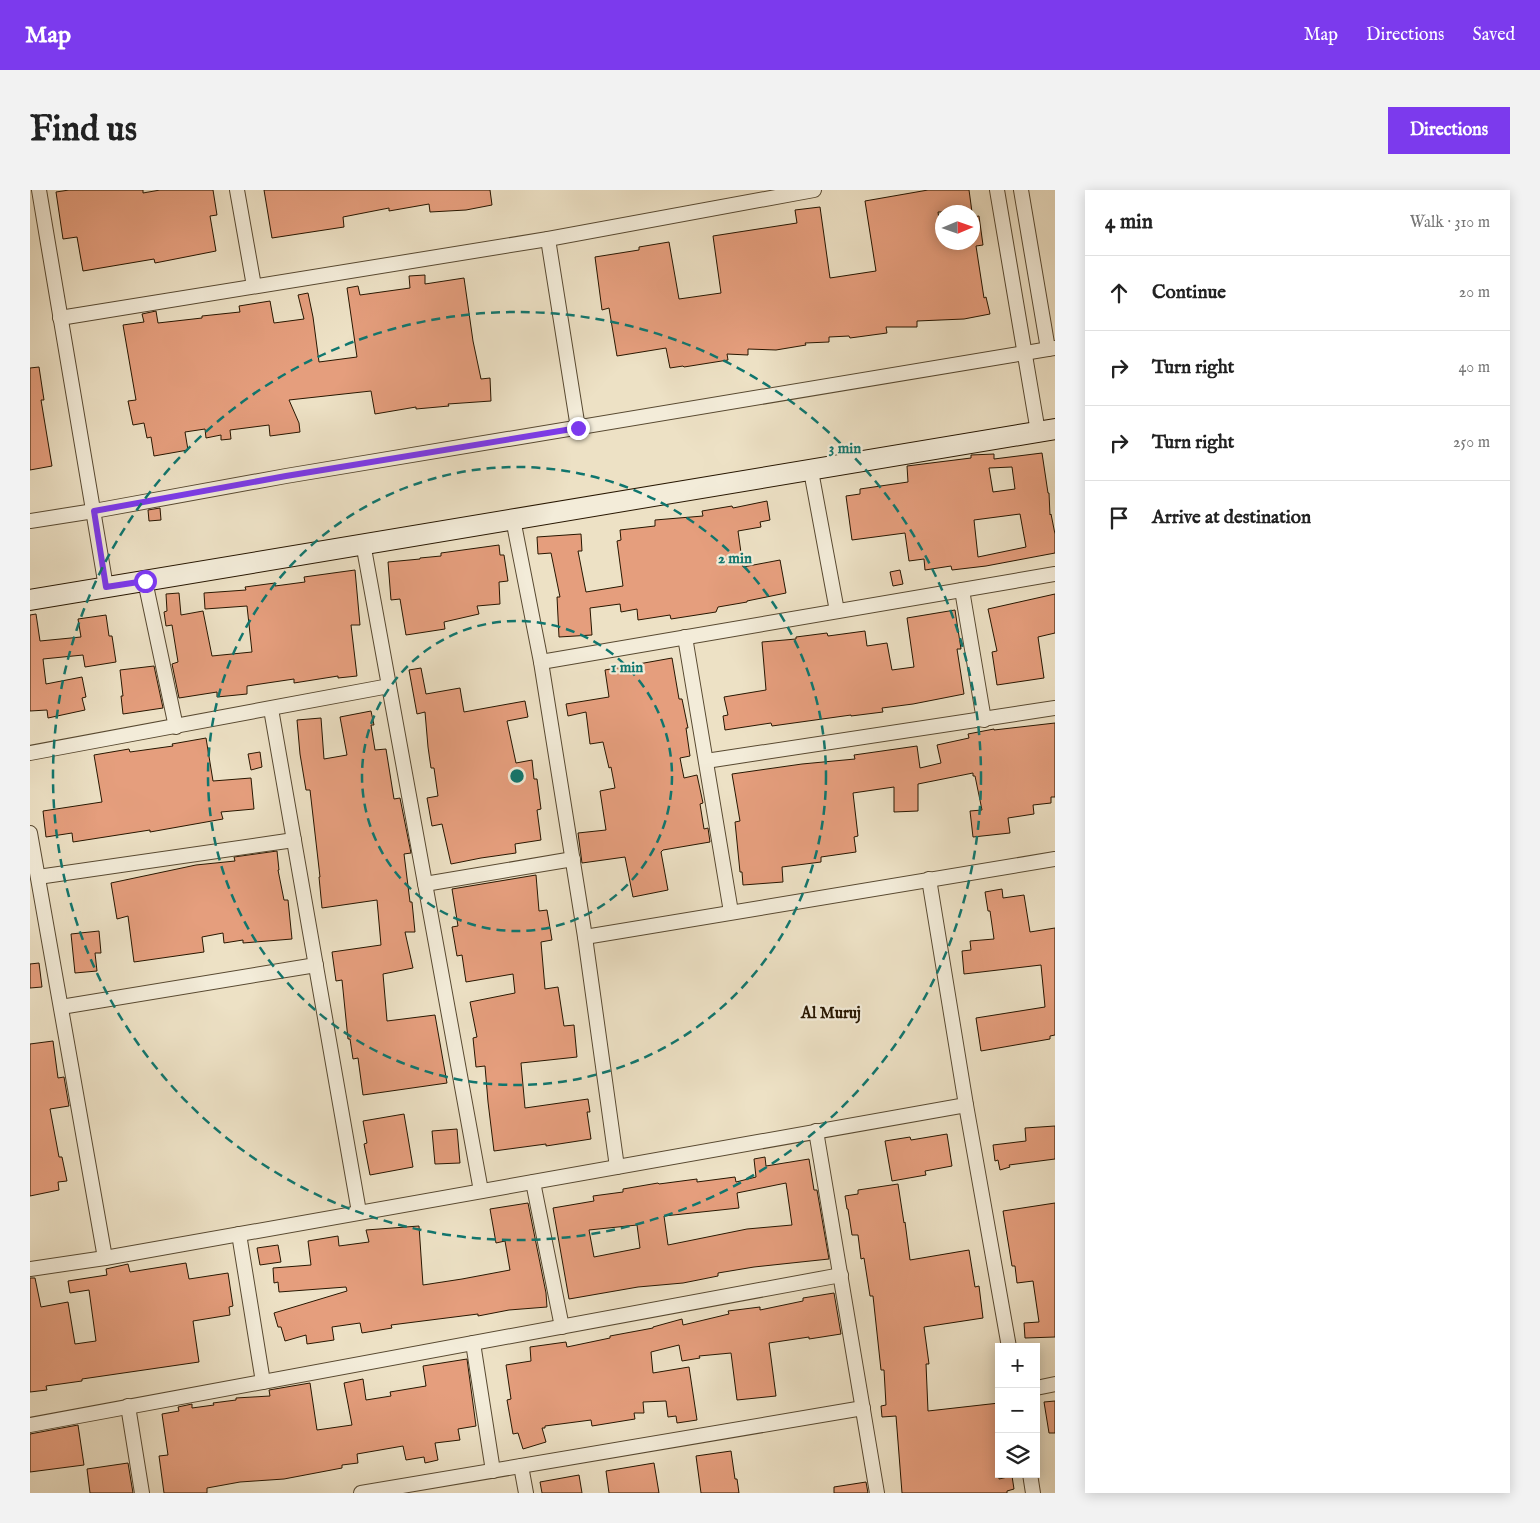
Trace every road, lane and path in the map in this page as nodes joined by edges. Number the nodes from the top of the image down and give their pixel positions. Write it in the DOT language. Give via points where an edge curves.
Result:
graph roads {
  1 [pos="39,190"];
  2 [pos="237,190"];
  3 [pos="814,190"];
  4 [pos="997,190"];
  5 [pos="1021,190"];
  6 [pos="798,191"];
  7 [pos="548,239"];
  8 [pos="254,286"];
  9 [pos="60,318"];
  10 [pos="1052,349"];
  11 [pos="1024,354"];
  12 [pos="578,428"];
  13 [pos="1047,431"];
  14 [pos="811,471"];
  15 [pos="94,511"];
  16 [pos="513,519"];
  17 [pos="30,521"];
  18 [pos="364,544"];
  19 [pos="1055,574"];
  20 [pos="145,581"];
  21 [pos="106,587"];
  22 [pos="962,590"];
  23 [pos="30,600"];
  24 [pos="837,611"];
  25 [pos="685,637"];
  26 [pos="541,662"];
  27 [pos="389,686"];
  28 [pos="1055,708"];
  29 [pos="271,709"];
  30 [pos="984,720"];
  31 [pos="176,726"];
  32 [pos="30,753"];
  33 [pos="706,761"];
  34 [pos="30,833"];
  35 [pos="294,840"];
  36 [pos="573,859"];
  37 [pos="1055,859"];
  38 [pos="38,877"];
  39 [pos="929,879"];
  40 [pos="425,884"];
  41 [pos="731,912"];
  42 [pos="585,937"];
  43 [pos="316,965"];
  44 [pos="61,1007"];
  45 [pos="966,1105"];
  46 [pos="816,1131"];
  47 [pos="617,1167"];
  48 [pos="533,1182"];
  49 [pos="481,1191"];
  50 [pos="359,1212"];
  51 [pos="239,1234"];
  52 [pos="105,1258"];
  53 [pos="30,1269"];
  54 [pos="840,1275"];
  55 [pos="562,1326"];
  56 [pos="473,1343"];
  57 [pos="1009,1343"];
  58 [pos="263,1382"];
  59 [pos="1055,1384"];
  60 [pos="1040,1387"];
  61 [pos="128,1406"];
  62 [pos="863,1408"];
  63 [pos="30,1425"];
  64 [pos="521,1466"];
  65 [pos="493,1471"];
  66 [pos="1031,1478"];
  67 [pos="142,1493"];
  68 [pos="361,1493"];
  69 [pos="526,1493"];
  70 [pos="877,1493"];
  71 [pos="1033,1493"];
  1 -- 9 [label="street"];
  2 -- 8 [label="street"];
  3 -- 6 [label="street"];
  4 -- 11 [label="street"];
  5 -- 10 [label="street"];
  6 -- 7 [label="street"];
  7 -- 8 [label="street"];
  7 -- 12 [label="street"];
  8 -- 9 [label="street"];
  9 -- 15 [label="street"];
  10 -- 11 [label="street"];
  11 -- 12 [label="street"];
  11 -- 13 [label="street"];
  12 -- 15 [label="street"];
  13 -- 14 [label="street"];
  14 -- 16 [label="street"];
  14 -- 24 [label="street"];
  15 -- 17 [label="street"];
  15 -- 21 [label="street"];
  16 -- 18 [label="street"];
  16 -- 26 [label="street"];
  18 -- 20 [label="street"];
  18 -- 27 [label="street"];
  19 -- 22 [label="street"];
  20 -- 21 [label="street"];
  20 -- 31 [label="street"];
  21 -- 23 [label="street"];
  22 -- 24 [label="street"];
  22 -- 30 [label="street"];
  24 -- 25 [label="street"];
  25 -- 26 [label="street"];
  25 -- 33 [label="street"];
  26 -- 36 [label="street"];
  27 -- 29 [label="street"];
  27 -- 40 [label="street"];
  28 -- 30 [label="street"];
  29 -- 31 [label="street"];
  29 -- 35 [label="street"];
  30 -- 33 [label="street"];
  31 -- 32 [label="street"];
  33 -- 41 [label="street"];
  34 -- 38 [label="street"];
  35 -- 38 [label="street"];
  35 -- 43 [label="street"];
  36 -- 40 [label="street"];
  36 -- 42 [label="street"];
  37 -- 39 [label="street"];
  38 -- 44 [label="street"];
  39 -- 41 [label="street"];
  39 -- 45 [label="street"];
  40 -- 49 [label="street"];
  41 -- 42 [label="street"];
  42 -- 47 [label="street"];
  43 -- 44 [label="street"];
  43 -- 50 [label="street"];
  44 -- 52 [label="street"];
  45 -- 46 [label="street"];
  45 -- 57 [label="street"];
  46 -- 47 [label="street"];
  46 -- 54 [label="street"];
  47 -- 48 [label="street"];
  48 -- 49 [label="street"];
  48 -- 55 [label="street"];
  49 -- 50 [label="street"];
  50 -- 51 [label="street"];
  51 -- 52 [label="street"];
  51 -- 58 [label="street"];
  52 -- 53 [label="street"];
  54 -- 55 [label="street"];
  54 -- 62 [label="street"];
  55 -- 56 [label="street"];
  56 -- 58 [label="street"];
  56 -- 65 [label="street"];
  58 -- 61 [label="street"];
  59 -- 60 [label="street"];
  61 -- 63 [label="street"];
  61 -- 67 [label="street"];
  62 -- 64 [label="street"];
  62 -- 70 [label="street"];
  64 -- 65 [label="street"];
  64 -- 69 [label="street"];
  65 -- 68 [label="street"];
  66 -- 71 [label="street"];
}
